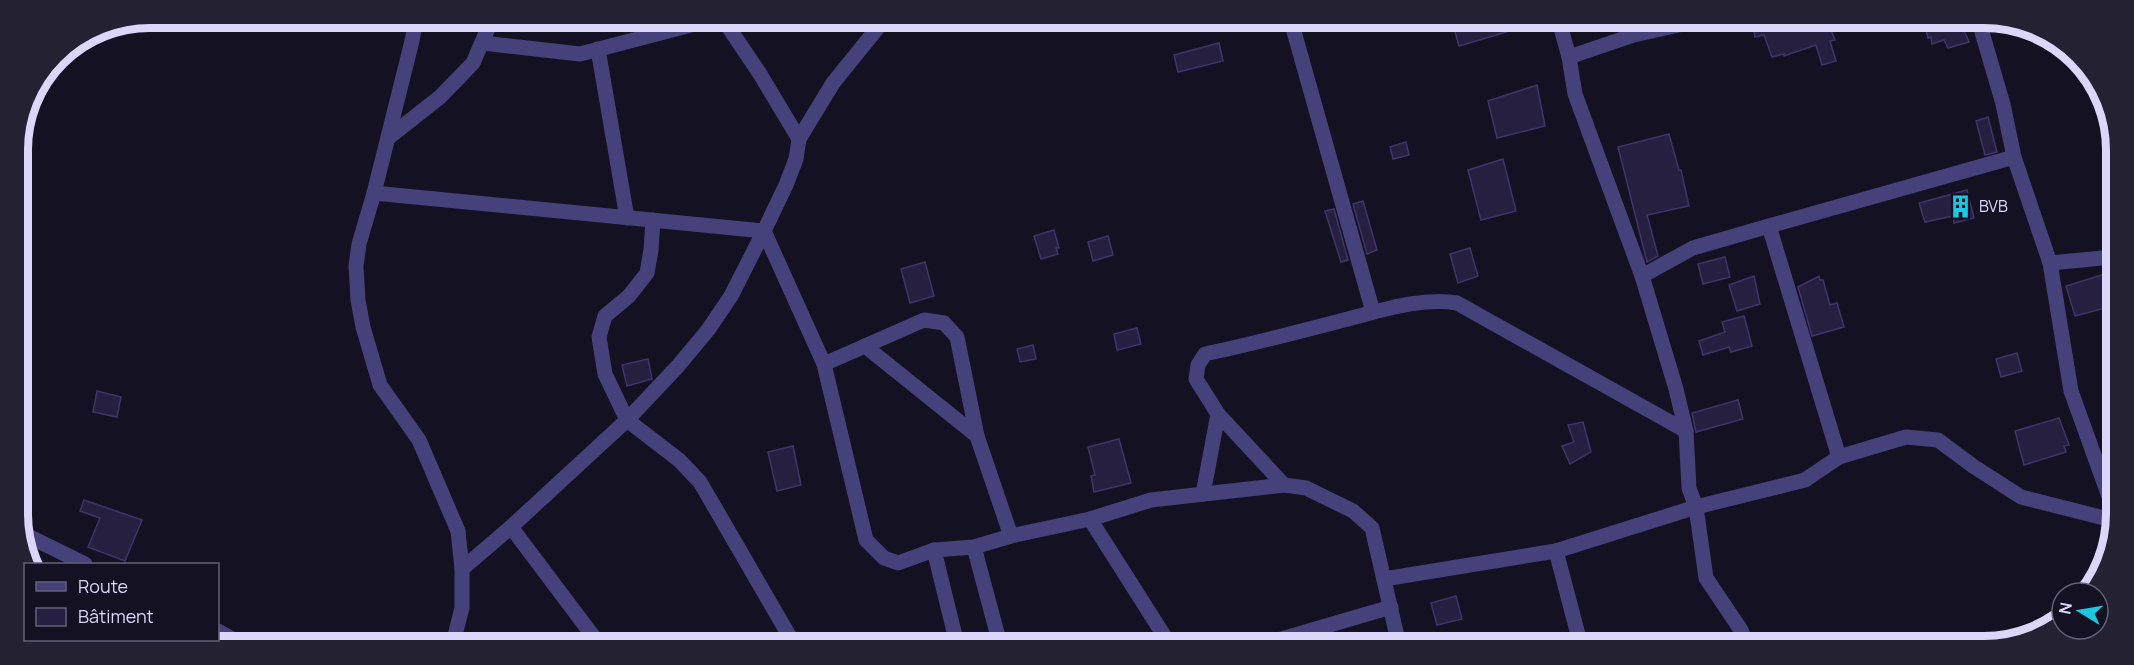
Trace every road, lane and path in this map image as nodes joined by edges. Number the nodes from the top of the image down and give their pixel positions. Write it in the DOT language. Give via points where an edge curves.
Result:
graph roads {
  1 [pos="414,28"];
  2 [pos="488,28"];
  3 [pos="679,28"];
  4 [pos="729,28"];
  5 [pos="877,28"];
  6 [pos="1293,28"];
  7 [pos="1561,28"];
  8 [pos="1665,28"];
  9 [pos="1981,28"];
  10 [pos="482,43"];
  11 [pos="598,49"];
  12 [pos="1569,57"];
  13 [pos="388,138"];
  14 [pos="799,139"];
  15 [pos="2014,157"];
  16 [pos="374,193"];
  17 [pos="627,218"];
  18 [pos="653,220"];
  19 [pos="1769,226"];
  20 [pos="764,231"];
  21 [pos="2106,258"];
  22 [pos="2050,263"];
  23 [pos="1642,276"];
  24 [pos="1373,312"];
  25 [pos="865,346"];
  26 [pos="824,364"];
  27 [pos="1218,414"];
  28 [pos="627,420"];
  29 [pos="1686,430"];
  30 [pos="977,436"];
  31 [pos="1839,457"];
  32 [pos="1284,485"];
  33 [pos="2106,488"];
  34 [pos="1203,494"];
  35 [pos="1696,507"];
  36 [pos="2106,518"];
  37 [pos="1090,519"];
  38 [pos="511,527"];
  39 [pos="1011,536"];
  40 [pos="31,537"];
  41 [pos="974,547"];
  42 [pos="934,550"];
  43 [pos="1556,551"];
  44 [pos="83,563"];
  45 [pos="462,569"];
  46 [pos="1384,579"];
  47 [pos="1391,607"];
  48 [pos="455,636"];
  49 [pos="593,636"];
  50 [pos="789,636"];
  51 [pos="955,636"];
  52 [pos="998,636"];
  53 [pos="1164,636"];
  54 [pos="1292,636"];
  55 [pos="1397,636"];
  56 [pos="1578,636"];
  57 [pos="1743,636"];
  1 -- 13 [label="street"];
  2 -- 10 [label="street"];
  3 -- 11 [label="street"];
  4 -- 14 [label="street"];
  5 -- 14 [label="street" via="832,83"];
  6 -- 24 [label="street"];
  7 -- 12 [label="street"];
  8 -- 12 [label="street"];
  9 -- 15 [label="street"];
  10 -- 11 [label="street" via="572,54"];
  10 -- 13 [label="street" via="473,63 448,89"];
  11 -- 17 [label="street"];
  12 -- 23 [label="street" via="1575,94"];
  13 -- 16 [label="street"];
  14 -- 20 [label="street" via="796,159"];
  15 -- 19 [label="street"];
  15 -- 22 [label="street"];
  16 -- 17 [label="street"];
  16 -- 45 [label="street" via="356,266 363,327 380,385 419,440 437,478 458,531"];
  17 -- 18 [label="street"];
  18 -- 20 [label="street"];
  18 -- 28 [label="street" via="646,273 629,296 605,316 598,337 605,374"];
  19 -- 23 [label="street" via="1693,248"];
  19 -- 31 [label="street"];
  20 -- 26 [label="street"];
  20 -- 28 [label="street" via="731,296 708,330"];
  21 -- 22 [label="street"];
  22 -- 33 [label="street" via="2072,391"];
  23 -- 29 [label="street"];
  24 -- 27 [label="street" via="1205,354 1196,379"];
  24 -- 29 [label="street" via="1440,300 1457,303"];
  25 -- 26 [label="street"];
  25 -- 30 [label="street"];
  25 -- 30 [label="street" via="924,320 944,323 957,338"];
  26 -- 42 [label="street" via="866,540 884,558 898,563"];
  27 -- 32 [label="street"];
  27 -- 34 [label="street"];
  28 -- 38 [label="street"];
  28 -- 50 [label="street" via="679,460 700,482"];
  29 -- 35 [label="street" via="1689,488"];
  30 -- 39 [label="street"];
  31 -- 35 [label="street" via="1805,480"];
  31 -- 36 [label="street" via="1906,437 1938,440 2020,497"];
  32 -- 34 [label="street"];
  32 -- 46 [label="street" via="1306,488 1353,511 1372,528"];
  34 -- 37 [label="street" via="1151,500"];
  35 -- 43 [label="street"];
  35 -- 57 [label="street" via="1706,578"];
  37 -- 39 [label="street"];
  37 -- 53 [label="street"];
  38 -- 45 [label="street"];
  38 -- 49 [label="street"];
  39 -- 41 [label="street"];
  40 -- 44 [label="street"];
  41 -- 42 [label="street"];
  41 -- 52 [label="street"];
  42 -- 51 [label="street"];
  43 -- 46 [label="street"];
  43 -- 56 [label="street"];
  45 -- 48 [label="street" via="462,608"];
  46 -- 47 [label="street"];
  47 -- 54 [label="street"];
  47 -- 55 [label="street"];
}
